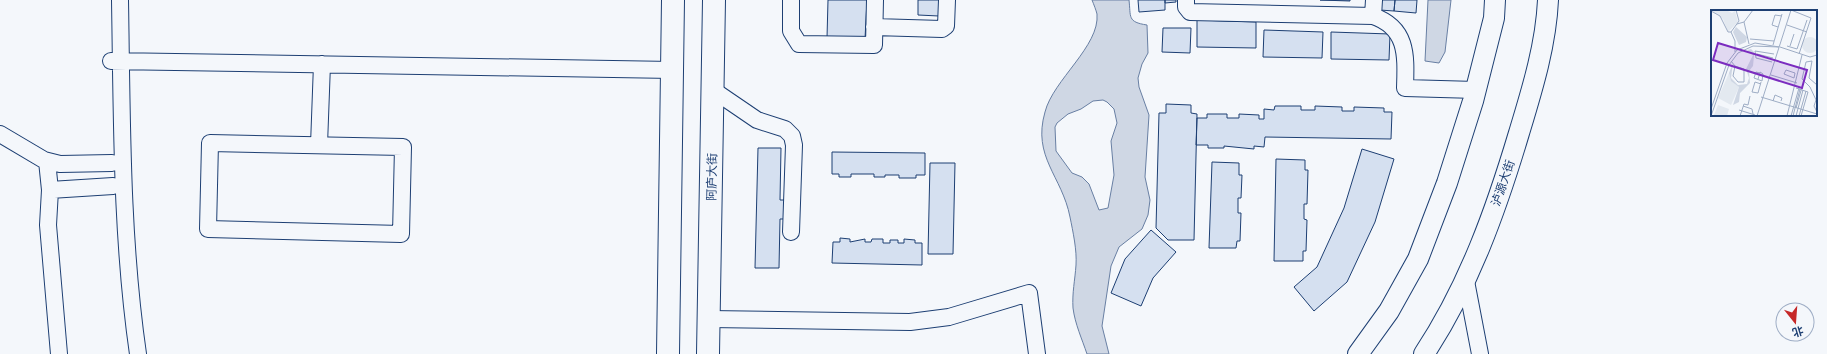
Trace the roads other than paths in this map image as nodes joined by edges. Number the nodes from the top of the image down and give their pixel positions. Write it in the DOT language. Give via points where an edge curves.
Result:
graph roads {
  1 [pos="110,0"];
  2 [pos="120,0"];
  3 [pos="673,0"];
  4 [pos="714,0"];
  5 [pos="791,0"];
  6 [pos="875,0"];
  7 [pos="947,0"];
  8 [pos="1186,0"];
  9 [pos="1374,0"];
  10 [pos="1495,0"];
  11 [pos="1548,0"];
  12 [pos="1373,16"];
  13 [pos="874,27"];
  14 [pos="116,61"];
  15 [pos="322,64"];
  16 [pos="673,70"];
  17 [pos="713,90"];
  18 [pos="1476,90"];
  19 [pos="0,134"];
  20 [pos="319,145"];
  21 [pos="47,161"];
  22 [pos="112,163"];
  23 [pos="113,186"];
  24 [pos="50,190"];
  25 [pos="791,232"];
  26 [pos="1466,281"];
  27 [pos="709,319"];
  28 [pos="59,354"];
  29 [pos="127,354"];
  30 [pos="138,354"];
  31 [pos="668,354"];
  32 [pos="708,354"];
  33 [pos="1037,354"];
  34 [pos="1358,354"];
  35 [pos="1424,354"];
  36 [pos="1480,354"];
  1 -- 14 [label="street"];
  2 -- 14 [label="street"];
  3 -- 16 [label="highway"];
  4 -- 17 [label="highway, 阿庐大街"];
  5 -- 13 [label="street" via="791,31 799,44 874,45"];
  6 -- 13 [label="street"];
  7 -- 13 [label="street" via="946,26 942,30"];
  8 -- 12 [label="street" via="1186,7 1190,12"];
  9 -- 12 [label="street"];
  10 -- 18 [label="main road" via="1494,18"];
  11 -- 26 [label="main road, 泸源大街" via="1547,25 1524,115 1497,200"];
  12 -- 18 [label="street" via="1393,26 1401,39 1406,61 1405,88"];
  14 -- 15 [label="street"];
  14 -- 22 [label="street"];
  14 -- 30 [label="street" via="124,217"];
  15 -- 16 [label="street"];
  15 -- 20 [label="street"];
  16 -- 31 [label="highway"];
  17 -- 25 [label="street" via="748,115 766,124 786,129 792,136 794,145"];
  17 -- 27 [label="highway, 阿庐大街"];
  18 -- 34 [label="main road" via="1447,183 1418,259 1389,311"];
  19 -- 21 [label="street" via="34,156"];
  20 -- 20 [label="street" via="210,143 208,229 401,234 403,147"];
  21 -- 22 [label="street" via="60,164"];
  21 -- 24 [label="street"];
  22 -- 23 [label="street"];
  23 -- 24 [label="street"];
  23 -- 29 [label="street" via="118,273"];
  24 -- 28 [label="street" via="48,225"];
  26 -- 35 [label="main road, 泸源大街"];
  26 -- 36 [label="street"];
  27 -- 32 [label="highway, 阿庐大街"];
  27 -- 33 [label="street" via="910,322 949,317 1029,293"];
}
